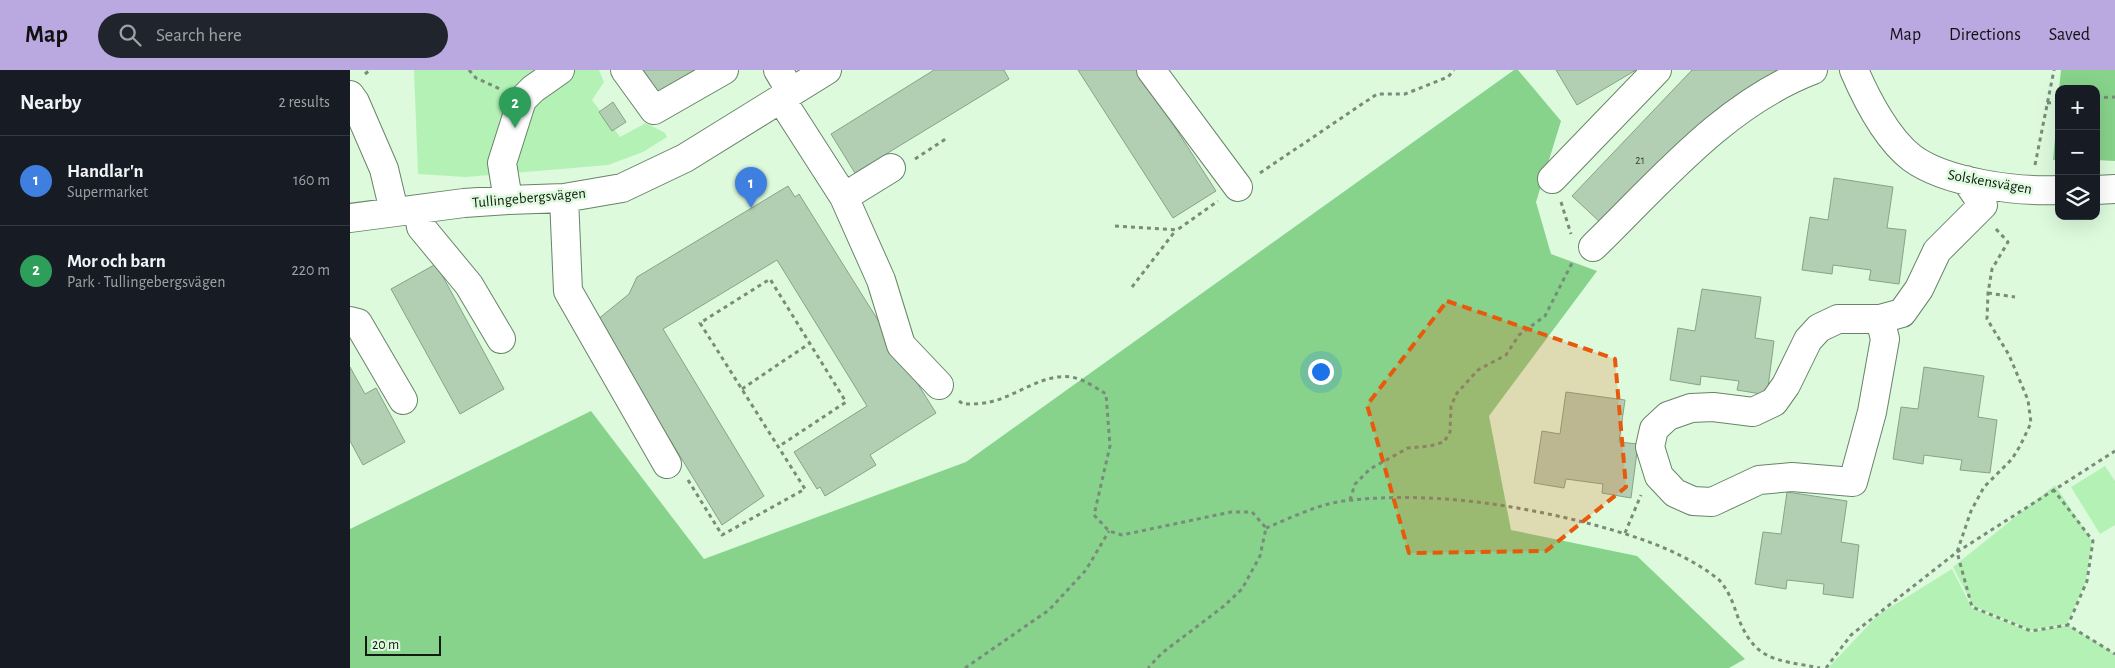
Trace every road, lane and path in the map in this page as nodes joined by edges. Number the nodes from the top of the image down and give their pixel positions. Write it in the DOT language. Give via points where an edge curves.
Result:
graph roads {
  1 [pos="469,70"];
  2 [pos="560,70"];
  3 [pos="625,70"];
  4 [pos="724,70"];
  5 [pos="827,70"];
  6 [pos="1151,70"];
  7 [pos="1454,70"];
  8 [pos="1657,70"];
  9 [pos="1814,70"];
  10 [pos="1854,70"];
  11 [pos="2054,70"];
  12 [pos="783,87"];
  13 [pos="350,95"];
  14 [pos="2115,97"];
  15 [pos="2100,98"];
  16 [pos="522,100"];
  17 [pos="2055,102"];
  18 [pos="2047,103"];
  19 [pos="947,138"];
  20 [pos="891,168"];
  21 [pos="1552,179"];
  22 [pos="1966,180"];
  23 [pos="1238,187"];
  24 [pos="2115,189"];
  25 [pos="2055,190"];
  26 [pos="2100,190"];
  27 [pos="2030,191"];
  28 [pos="844,197"];
  29 [pos="564,198"];
  30 [pos="508,200"];
  31 [pos="1983,205"];
  32 [pos="1563,206"];
  33 [pos="406,210"];
  34 [pos="350,218"];
  35 [pos="1115,226"];
  36 [pos="1177,230"];
  37 [pos="1585,250"];
  38 [pos="1132,286"];
  39 [pos="1988,293"];
  40 [pos="2015,297"];
  41 [pos="1880,319"];
  42 [pos="350,321"];
  43 [pos="500,339"];
  44 [pos="810,343"];
  45 [pos="939,385"];
  46 [pos="742,390"];
  47 [pos="403,400"];
  48 [pos="778,447"];
  49 [pos="2115,451"];
  50 [pos="667,464"];
  51 [pos="1659,476"];
  52 [pos="2053,490"];
  53 [pos="1350,500"];
  54 [pos="1266,528"];
  55 [pos="1109,530"];
  56 [pos="1625,533"];
  57 [pos="1957,552"];
  58 [pos="2068,625"];
  59 [pos="2115,654"];
  60 [pos="965,668"];
  61 [pos="1148,668"];
  62 [pos="1820,668"];
  63 [pos="1826,668"];
  1 -- 16 [label="path" via="476,78"];
  2 -- 16 [label="street"];
  3 -- 4 [label="street" via="654,110"];
  5 -- 12 [label="street, Tullingebergsvägen"];
  6 -- 23 [label="street"];
  7 -- 23 [label="path" via="1448,77 1405,94 1377,94"];
  8 -- 21 [label="street"];
  9 -- 37 [label="street" via="1791,78 1715,127"];
  10 -- 22 [label="street, Solskensvägen" via="1893,140 1913,159 1945,175"];
  11 -- 18 [label="path"];
  12 -- 28 [label="street"];
  12 -- 29 [label="street, Tullingebergsvägen" via="685,158 622,188"];
  13 -- 33 [label="street"];
  14 -- 15 [label="path"];
  16 -- 30 [label="street" via="502,163"];
  17 -- 18 [label="path"];
  18 -- 27 [label="path"];
  19 -- 20 [label="path" via="902,168"];
  20 -- 28 [label="street"];
  22 -- 27 [label="street, Solskensvägen"];
  22 -- 31 [label="street"];
  23 -- 36 [label="path"];
  24 -- 26 [label="street"];
  25 -- 27 [label="street, Solskensvägen"];
  28 -- 45 [label="street" via="881,280 901,345"];
  29 -- 30 [label="street, Tullingebergsvägen"];
  29 -- 50 [label="street" via="568,291"];
  30 -- 33 [label="street, Tullingebergsvägen"];
  31 -- 39 [label="path" via="1992,225 2008,242 1992,269"];
  31 -- 41 [label="street" via="1938,250 1919,290 1902,313"];
  32 -- 37 [label="path"];
  33 -- 34 [label="street, Tullingebergsvägen"];
  33 -- 43 [label="street" via="469,285"];
  35 -- 36 [label="path"];
  36 -- 38 [label="path"];
  37 -- 53 [label="path" via="1545,316 1520,335 1506,355 1478,370 1457,393 1452,406 1450,432 1444,442 1408,448 1370,469 1355,484"];
  39 -- 40 [label="path"];
  39 -- 57 [label="path" via="1987,319 2028,400 2031,422 2012,458 1984,487 1971,511"];
  41 -- 51 [label="street" via="1838,319 1819,328 1808,340 1774,402 1753,412 1691,408 1668,416 1654,429 1650,447"];
  41 -- 51 [label="street" via="1885,339 1872,412 1853,482 1792,477 1759,480 1712,502 1693,501 1675,493"];
  42 -- 47 [label="street" via="358,323"];
  44 -- 46 [label="path"];
  44 -- 46 [label="path" via="770,279 700,323"];
  44 -- 48 [label="path" via="846,402"];
  45 -- 55 [label="path" via="963,404 991,402 1026,387 1071,377 1106,394 1110,446 1094,515"];
  46 -- 48 [label="path"];
  48 -- 50 [label="path" via="805,489 722,535 686,477"];
  49 -- 52 [label="path"];
  51 -- 56 [label="path" via="1644,489"];
  52 -- 57 [label="path"];
  52 -- 58 [label="path" via="2093,541 2086,581"];
  53 -- 54 [label="path" via="1319,506"];
  53 -- 56 [label="path" via="1443,498 1520,508"];
  54 -- 55 [label="path" via="1252,512 1231,512 1122,535"];
  54 -- 61 [label="path" via="1260,556 1242,589"];
  55 -- 60 [label="path" via="1086,570 1049,610"];
  56 -- 62 [label="path" via="1686,559 1720,580 1734,604 1742,629 1755,648 1772,659"];
  57 -- 58 [label="path" via="1972,607 2031,631"];
  57 -- 63 [label="path" via="1851,635"];
  58 -- 59 [label="path"];
}
